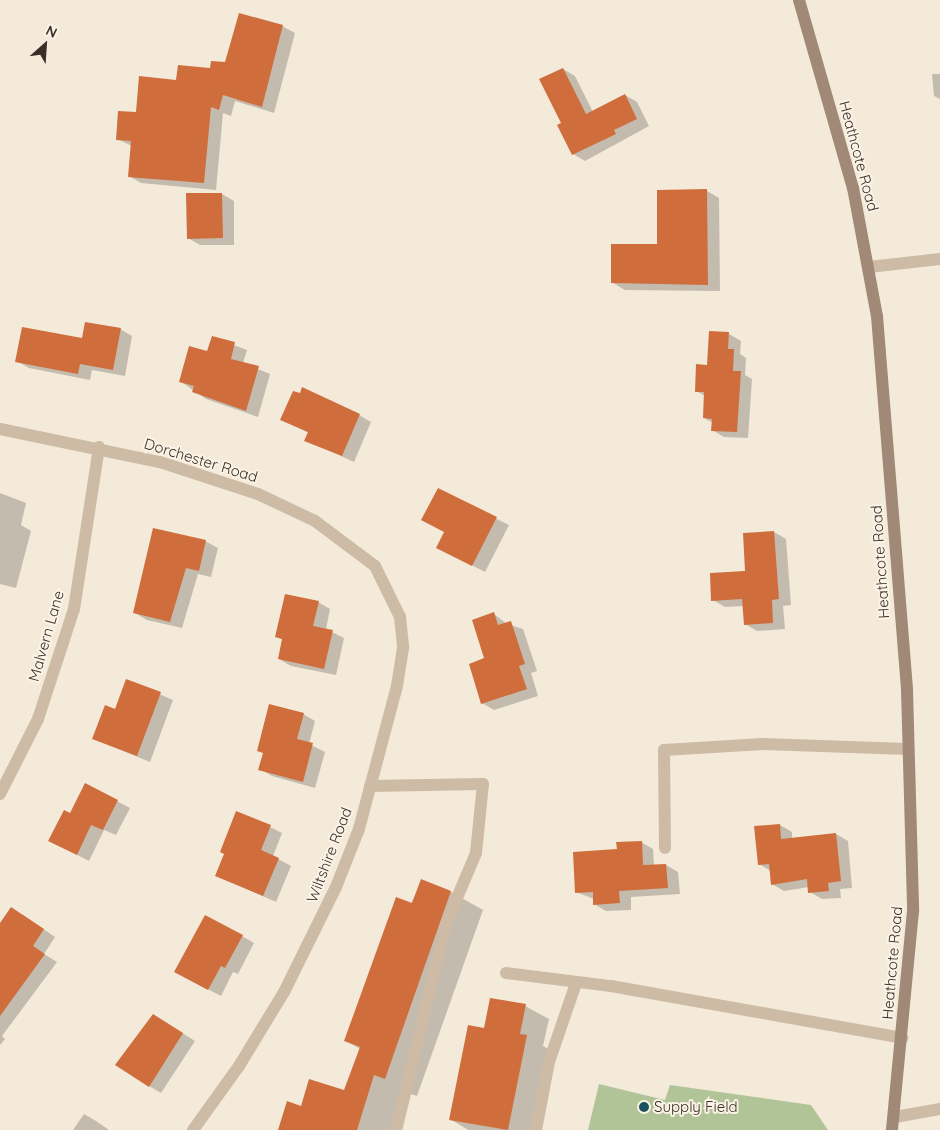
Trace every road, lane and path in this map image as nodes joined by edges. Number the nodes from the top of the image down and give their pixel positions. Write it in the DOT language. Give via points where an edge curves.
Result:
graph roads {
  1 [pos="799,0"];
  2 [pos="940,259"];
  3 [pos="869,267"];
  4 [pos="0,429"];
  5 [pos="99,447"];
  6 [pos="375,566"];
  7 [pos="908,749"];
  8 [pos="370,786"];
  9 [pos="0,794"];
  10 [pos="665,848"];
  11 [pos="506,973"];
  12 [pos="576,983"];
  13 [pos="902,1038"];
  14 [pos="940,1109"];
  15 [pos="894,1117"];
  16 [pos="194,1130"];
  17 [pos="396,1130"];
  18 [pos="536,1130"];
  19 [pos="892,1130"];
  1 -- 3 [label="street, Heathcote Road" via="853,188"];
  2 -- 3 [label="street"];
  3 -- 7 [label="street, Heathcote Road" via="877,316 907,690"];
  4 -- 5 [label="street, Dorchester Road"];
  5 -- 6 [label="street, Dorchester Road" via="160,462 258,494 315,521"];
  5 -- 9 [label="street, Malvern Lane" via="74,609 38,719"];
  6 -- 8 [label="street, Wiltshire Road" via="400,617 403,648 397,686"];
  7 -- 10 [label="street" via="763,744 664,750"];
  7 -- 13 [label="street, Heathcote Road" via="914,911"];
  8 -- 16 [label="street, Wiltshire Road" via="359,829 336,887 284,992 239,1066"];
  8 -- 17 [label="street" via="484,784 476,853 446,924"];
  11 -- 12 [label="street"];
  12 -- 13 [label="street" via="611,986"];
  12 -- 18 [label="street" via="549,1062"];
  13 -- 15 [label="street, Heathcote Road"];
  14 -- 15 [label="street"];
  15 -- 19 [label="street, Heathcote Road"];
}
